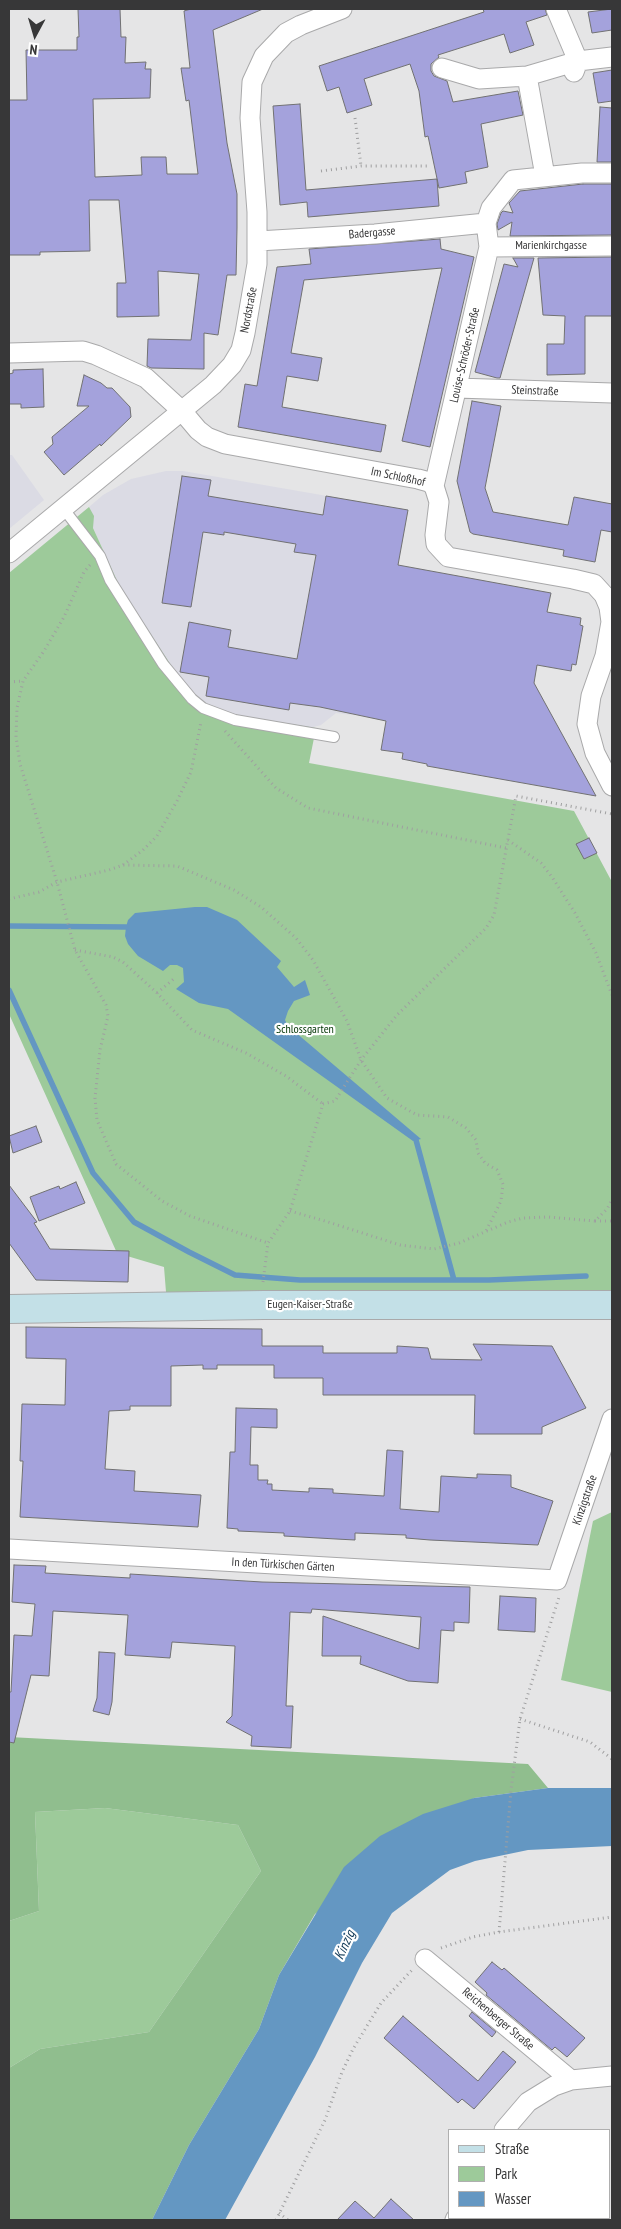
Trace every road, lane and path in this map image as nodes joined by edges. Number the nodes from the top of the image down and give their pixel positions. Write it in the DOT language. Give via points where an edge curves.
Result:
graph roads {
  1 [pos="342,9"];
  2 [pos="556,9"];
  3 [pos="612,57"];
  4 [pos="442,68"];
  5 [pos="575,69"];
  6 [pos="527,76"];
  7 [pos="354,118"];
  8 [pos="361,166"];
  9 [pos="429,166"];
  10 [pos="321,171"];
  11 [pos="612,173"];
  12 [pos="545,176"];
  13 [pos="486,223"];
  14 [pos="258,241"];
  15 [pos="612,246"];
  16 [pos="489,247"];
  17 [pos="9,353"];
  18 [pos="457,388"];
  19 [pos="612,393"];
  20 [pos="182,411"];
  21 [pos="434,486"];
  22 [pos="64,508"];
  23 [pos="9,554"];
  24 [pos="100,556"];
  25 [pos="611,607"];
  26 [pos="23,681"];
  27 [pos="9,682"];
  28 [pos="203,708"];
  29 [pos="334,737"];
  30 [pos="612,786"];
  31 [pos="612,814"];
  32 [pos="508,840"];
  33 [pos="506,848"];
  34 [pos="124,865"];
  35 [pos="57,882"];
  36 [pos="9,898"];
  37 [pos="75,950"];
  38 [pos="176,976"];
  39 [pos="157,993"];
  40 [pos="612,995"];
  41 [pos="362,1060"];
  42 [pos="324,1104"];
  43 [pos="612,1200"];
  44 [pos="290,1211"];
  45 [pos="594,1221"];
  46 [pos="612,1221"];
  47 [pos="485,1233"];
  48 [pos="268,1243"];
  49 [pos="265,1270"];
  50 [pos="612,1305"];
  51 [pos="9,1309"];
  52 [pos="612,1419"];
  53 [pos="9,1549"];
  54 [pos="557,1580"];
  55 [pos="520,1719"];
  56 [pos="612,1759"];
  57 [pos="612,1916"];
  58 [pos="499,1932"];
  59 [pos="425,1959"];
  60 [pos="612,2076"];
  61 [pos="570,2080"];
  62 [pos="505,2129"];
  63 [pos="279,2214"];
  64 [pos="276,2220"];
  65 [pos="288,2220"];
  1 -- 14 [label="street, Nordstraße" via="286,33 264,56 252,82 250,118"];
  2 -- 5 [label="street"];
  3 -- 5 [label="street"];
  4 -- 6 [label="street" via="479,79"];
  5 -- 6 [label="street"];
  6 -- 12 [label="street"];
  7 -- 8 [label="path"];
  8 -- 9 [label="path"];
  8 -- 10 [label="path"];
  11 -- 12 [label="street"];
  12 -- 13 [label="street" via="513,180 491,208"];
  13 -- 14 [label="street, Badergasse"];
  13 -- 16 [label="street, Louise-Schröder-Straße"];
  14 -- 20 [label="street, Nordstraße" via="254,289 241,350 223,375"];
  15 -- 16 [label="street, Marienkirchgasse"];
  16 -- 18 [label="street, Louise-Schröder-Straße"];
  17 -- 20 [label="street, Im Schloßhof" via="83,351 106,358 146,378"];
  18 -- 19 [label="street, Steinstraße"];
  18 -- 21 [label="street, Louise-Schröder-Straße"];
  20 -- 21 [label="street, Im Schloßhof" via="198,430 224,444 418,478"];
  20 -- 22 [label="street, Nordstraße"];
  21 -- 25 [label="street, Im Schloßhof" via="439,502 436,544 448,558 594,584"];
  22 -- 23 [label="street, Nordstraße"];
  22 -- 24 [label="lane"];
  24 -- 26 [label="path" via="84,572 64,616"];
  24 -- 28 [label="lane" via="110,580 163,664 180,687"];
  25 -- 30 [label="street" via="610,637 591,696 587,724 595,753"];
  26 -- 27 [label="path"];
  26 -- 35 [label="path" via="16,718 20,764"];
  28 -- 29 [label="lane" via="235,720"];
  28 -- 33 [label="path" via="276,788 308,808"];
  28 -- 34 [label="path" via="191,772 177,801 158,836"];
  31 -- 32 [label="path" via="516,796"];
  32 -- 33 [label="path"];
  32 -- 40 [label="path" via="541,863 552,878 596,953"];
  33 -- 41 [label="path" via="494,915 486,928 414,997"];
  34 -- 35 [label="path"];
  34 -- 41 [label="path" via="177,866 234,890 261,907 296,938 313,960 347,1021"];
  35 -- 36 [label="path" via="39,892"];
  35 -- 37 [label="path"];
  37 -- 39 [label="path" via="123,962"];
  37 -- 48 [label="path" via="106,1005 108,1016 100,1050 95,1098 97,1120 116,1164 162,1201 190,1216"];
  38 -- 39 [label="path"];
  39 -- 42 [label="path" via="192,1030 246,1052"];
  41 -- 42 [label="path" via="335,1101"];
  41 -- 47 [label="path" via="388,1098 417,1114 448,1117 466,1128 476,1140 478,1153 485,1163 497,1170 503,1184 501,1201"];
  42 -- 44 [label="path"];
  43 -- 45 [label="path"];
  44 -- 47 [label="path" via="419,1249 434,1249"];
  44 -- 48 [label="path"];
  45 -- 46 [label="path"];
  45 -- 47 [label="path" via="523,1218"];
  48 -- 49 [label="path"];
  50 -- 51 [label="main road, Eugen-Kaiser-Straße"];
  52 -- 54 [label="street, Kinzigstraße"];
  53 -- 54 [label="street, In den Türkischen Gärten"];
  54 -- 55 [label="path" via="559,1597"];
  55 -- 56 [label="path" via="590,1742"];
  55 -- 58 [label="path"];
  57 -- 58 [label="path"];
  58 -- 59 [label="path" via="441,1949"];
  59 -- 61 [label="street, Reichenberger Straße"];
  59 -- 63 [label="path" via="381,2003 353,2049 325,2120"];
  60 -- 61 [label="street"];
  61 -- 62 [label="street" via="528,2102"];
  63 -- 64 [label="path"];
  63 -- 65 [label="path"];
}
